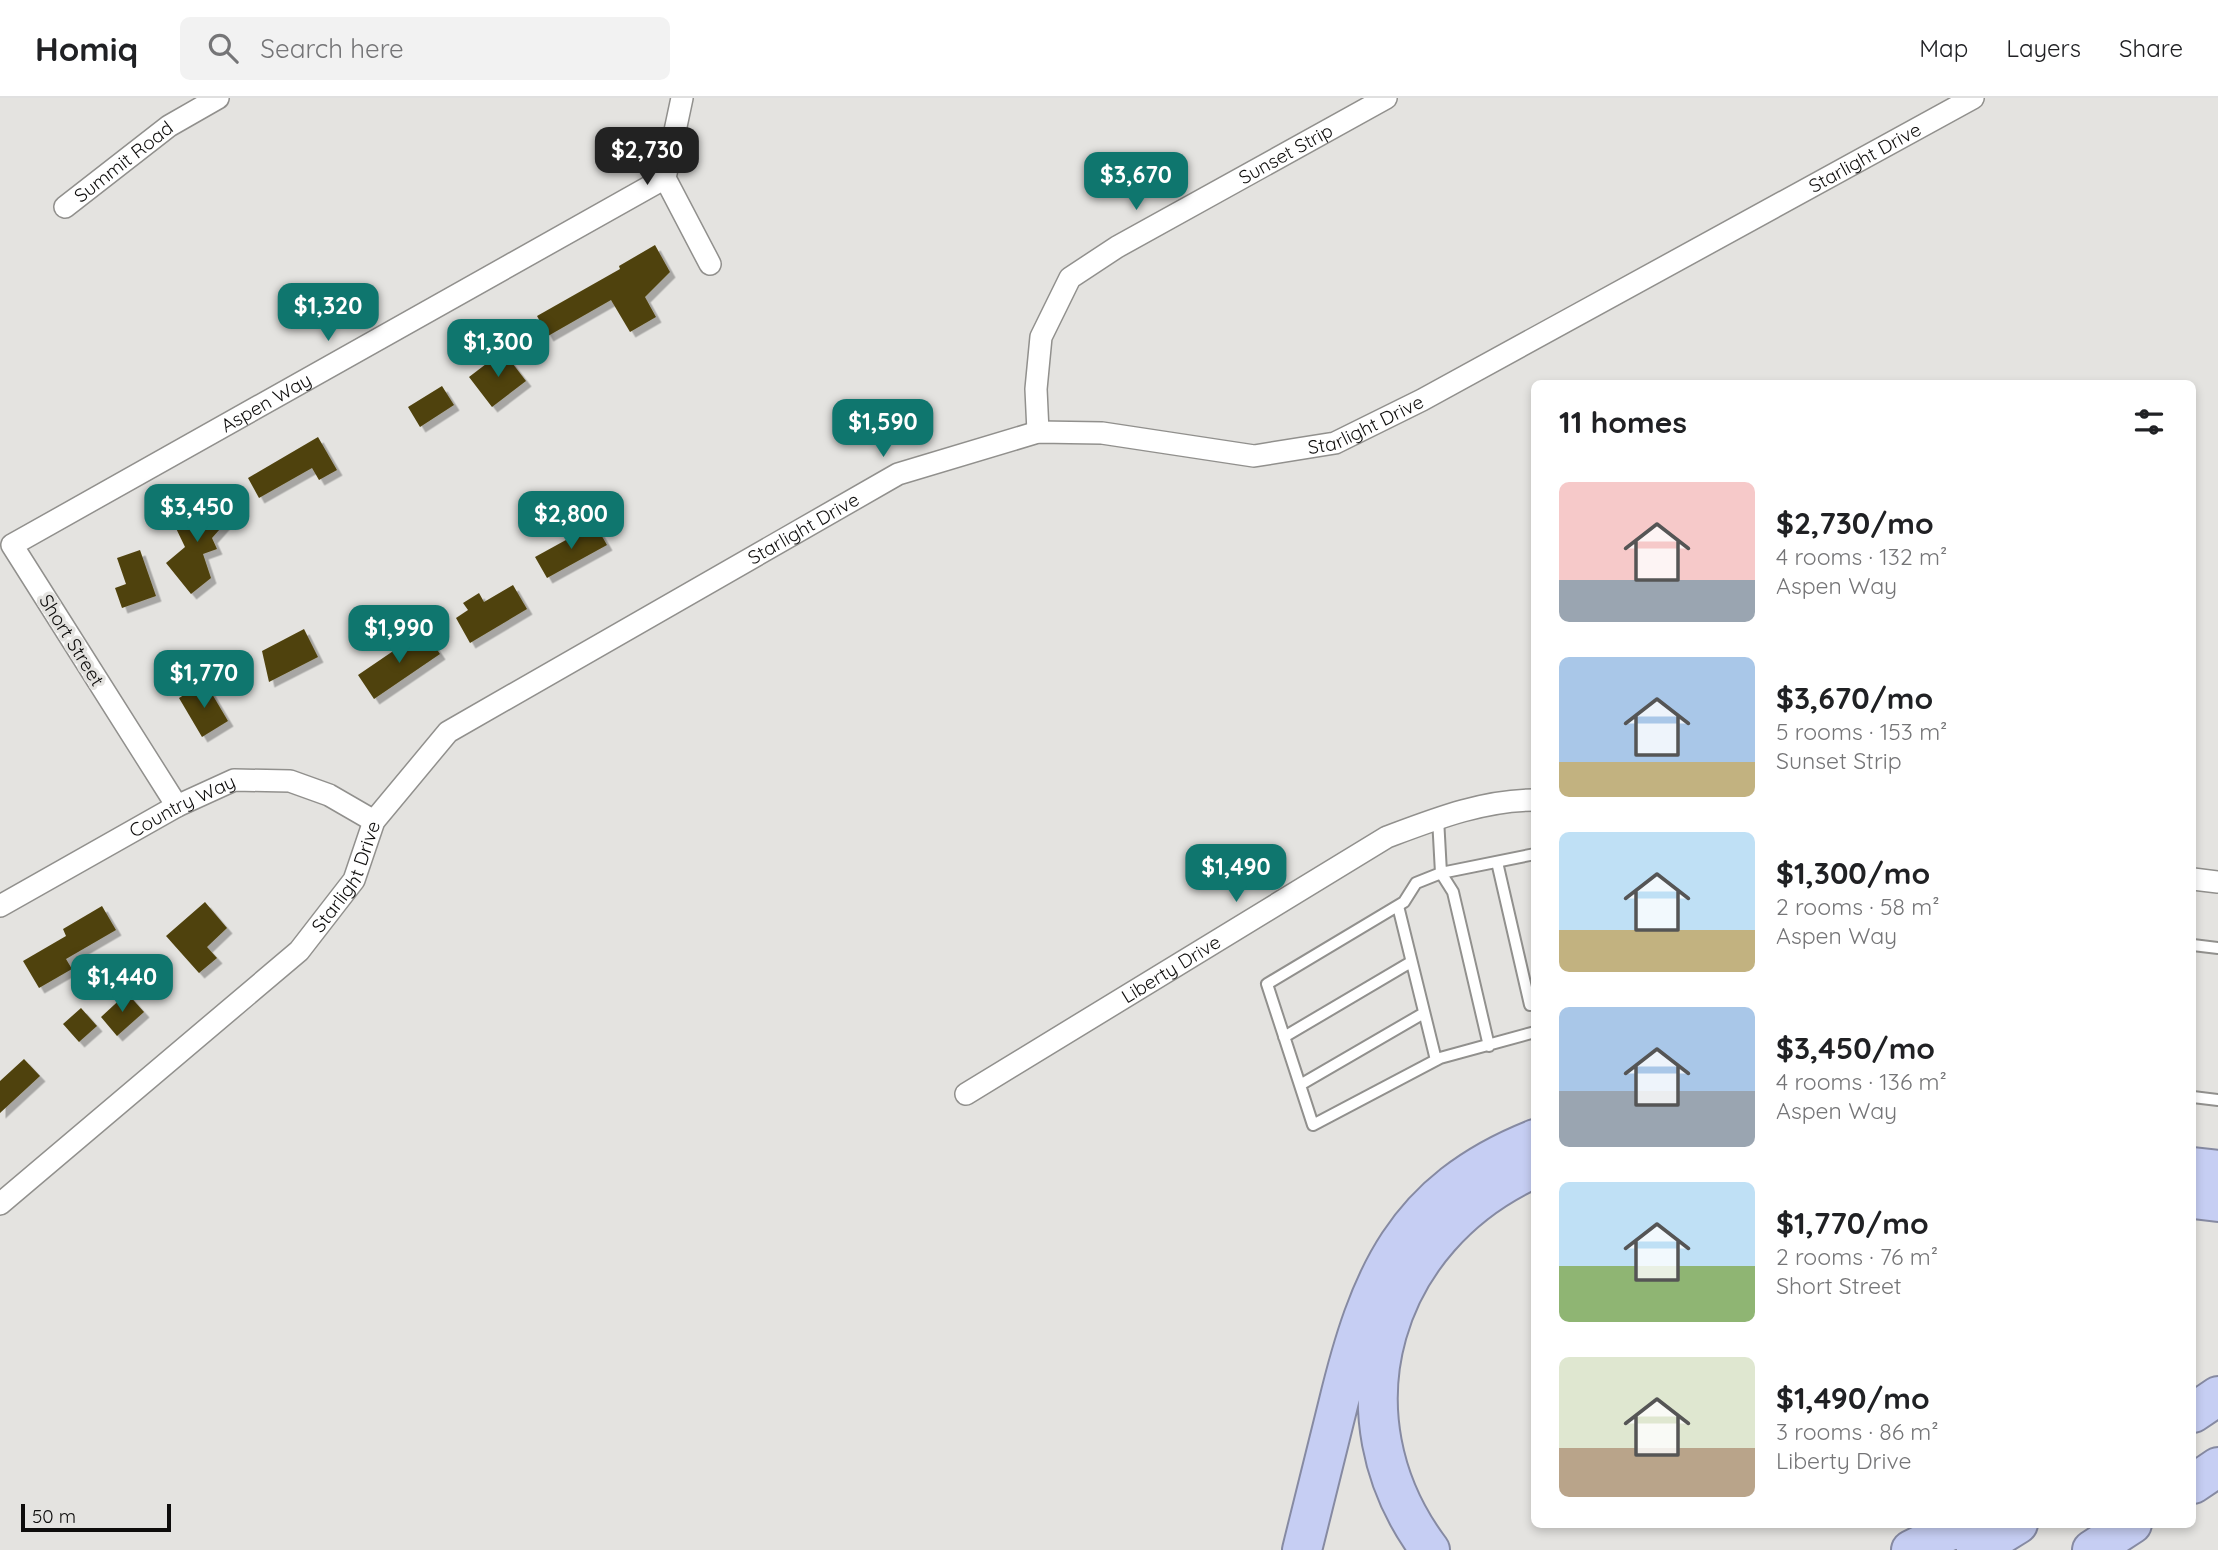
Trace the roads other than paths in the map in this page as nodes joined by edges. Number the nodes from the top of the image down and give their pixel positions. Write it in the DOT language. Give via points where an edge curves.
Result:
graph roads {
  1 [pos="218,98"];
  2 [pos="682,98"];
  3 [pos="1386,98"];
  4 [pos="1973,98"];
  5 [pos="665,178"];
  6 [pos="65,207"];
  7 [pos="710,264"];
  8 [pos="1038,432"];
  9 [pos="12,545"];
  10 [pos="1531,800"];
  11 [pos="177,806"];
  12 [pos="1438,818"];
  13 [pos="374,821"];
  14 [pos="1531,855"];
  15 [pos="1497,862"];
  16 [pos="1441,873"];
  17 [pos="2196,879"];
  18 [pos="2218,883"];
  19 [pos="0,906"];
  20 [pos="1398,906"];
  21 [pos="2196,945"];
  22 [pos="2218,948"];
  23 [pos="1411,962"];
  24 [pos="1531,1005"];
  25 [pos="1424,1013"];
  26 [pos="1531,1033"];
  27 [pos="1284,1037"];
  28 [pos="1489,1046"];
  29 [pos="1436,1060"];
  30 [pos="1300,1085"];
  31 [pos="966,1094"];
  32 [pos="2196,1097"];
  33 [pos="2218,1100"];
  34 [pos="1531,1141"];
  35 [pos="2196,1167"];
  36 [pos="1531,1170"];
  37 [pos="2218,1170"];
  38 [pos="2196,1199"];
  39 [pos="2218,1202"];
  40 [pos="0,1204"];
  41 [pos="2218,1395"];
  42 [pos="2196,1406"];
  43 [pos="2196,1411"];
  44 [pos="2218,1467"];
  45 [pos="2196,1482"];
  46 [pos="1955,1528"];
  47 [pos="2012,1528"];
  48 [pos="2126,1528"];
  49 [pos="1302,1550"];
  50 [pos="1430,1550"];
  51 [pos="1910,1550"];
  52 [pos="1976,1550"];
  53 [pos="2092,1550"];
  1 -- 6 [label="street, Summit Road" via="169,126"];
  2 -- 5 [label="street"];
  3 -- 8 [label="street, Sunset Strip" via="1117,247 1070,278 1041,337"];
  4 -- 8 [label="street, Starlight Drive" via="1422,400 1335,443 1254,456 1102,433"];
  5 -- 7 [label="street"];
  5 -- 9 [label="street, Aspen Way"];
  8 -- 13 [label="street, Starlight Drive" via="898,474 449,732"];
  9 -- 11 [label="street, Short Street"];
  10 -- 12 [label="street, Liberty Drive" via="1508,800"];
  11 -- 13 [label="street, Country Way" via="234,780 290,781 329,795"];
  11 -- 19 [label="street, Country Way"];
  12 -- 16 [label="lane"];
  12 -- 31 [label="street, Liberty Drive" via="1387,837"];
  13 -- 40 [label="street, Starlight Drive" via="354,880 299,951"];
  14 -- 15 [label="lane"];
  15 -- 16 [label="lane"];
  15 -- 24 [label="lane"];
  16 -- 20 [label="lane" via="1416,883"];
  16 -- 28 [label="lane" via="1453,892"];
  17 -- 18 [label="street"];
  20 -- 23 [label="lane"];
  20 -- 27 [label="lane" via="1267,984"];
  21 -- 22 [label="lane"];
  23 -- 25 [label="lane"];
  23 -- 27 [label="lane"];
  25 -- 29 [label="lane"];
  25 -- 30 [label="lane"];
  26 -- 28 [label="lane"];
  27 -- 30 [label="lane"];
  28 -- 29 [label="lane"];
  29 -- 30 [label="lane" via="1313,1125"];
  32 -- 33 [label="lane"];
  34 -- 49 [label="highway" via="1487,1161 1443,1194 1417,1219 1384,1266 1354,1340"];
  35 -- 37 [label="highway"];
  36 -- 50 [label="highway" via="1485,1196 1444,1231 1409,1279 1386,1336 1377,1408 1385,1462 1403,1507"];
  38 -- 39 [label="highway"];
  41 -- 42 [label="highway"];
  41 -- 43 [label="highway"];
  44 -- 45 [label="highway"];
  46 -- 51 [label="highway"];
  47 -- 52 [label="highway"];
  48 -- 53 [label="highway"];
}
